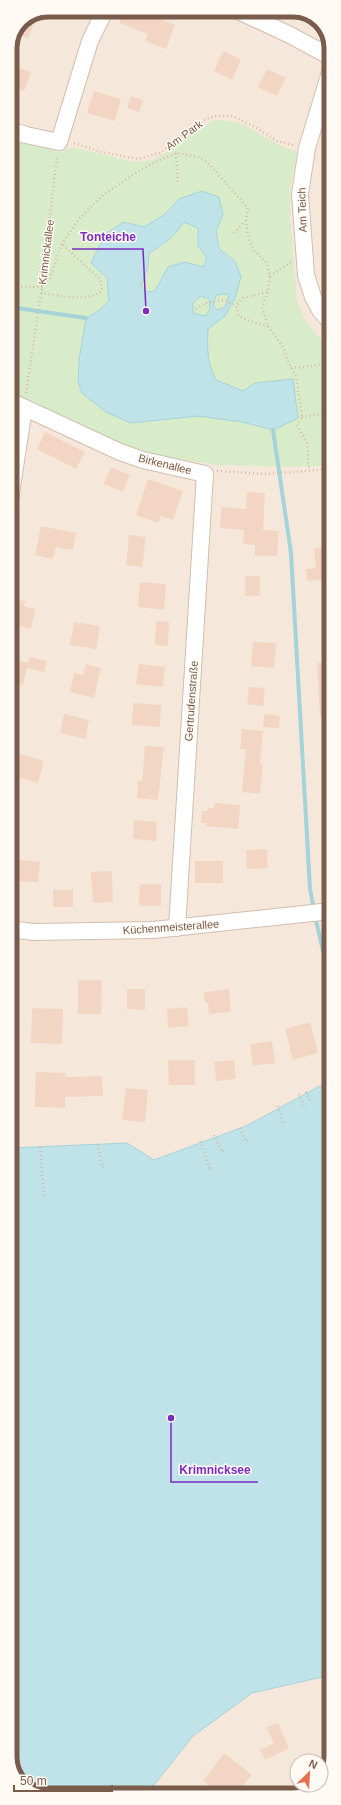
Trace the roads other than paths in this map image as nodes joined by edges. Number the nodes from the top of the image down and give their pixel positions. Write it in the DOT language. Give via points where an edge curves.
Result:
graph roads {
  1 [pos="102,17"];
  2 [pos="251,17"];
  3 [pos="324,53"];
  4 [pos="324,92"];
  5 [pos="17,133"];
  6 [pos="324,315"];
  7 [pos="17,405"];
  8 [pos="205,474"];
  9 [pos="324,912"];
  10 [pos="177,928"];
  11 [pos="17,930"];
  1 -- 5 [label="street" via="90,41 59,142"];
  2 -- 3 [label="street"];
  4 -- 6 [label="street, Am Teich" via="307,148 300,194 306,276 313,297"];
  7 -- 8 [label="street, Birkenallee" via="120,452"];
  8 -- 10 [label="street, Gertrudenstraße"];
  9 -- 10 [label="street, Küchenmeisterallee"];
  10 -- 11 [label="street, Küchenmeisterallee" via="34,932"];
}
